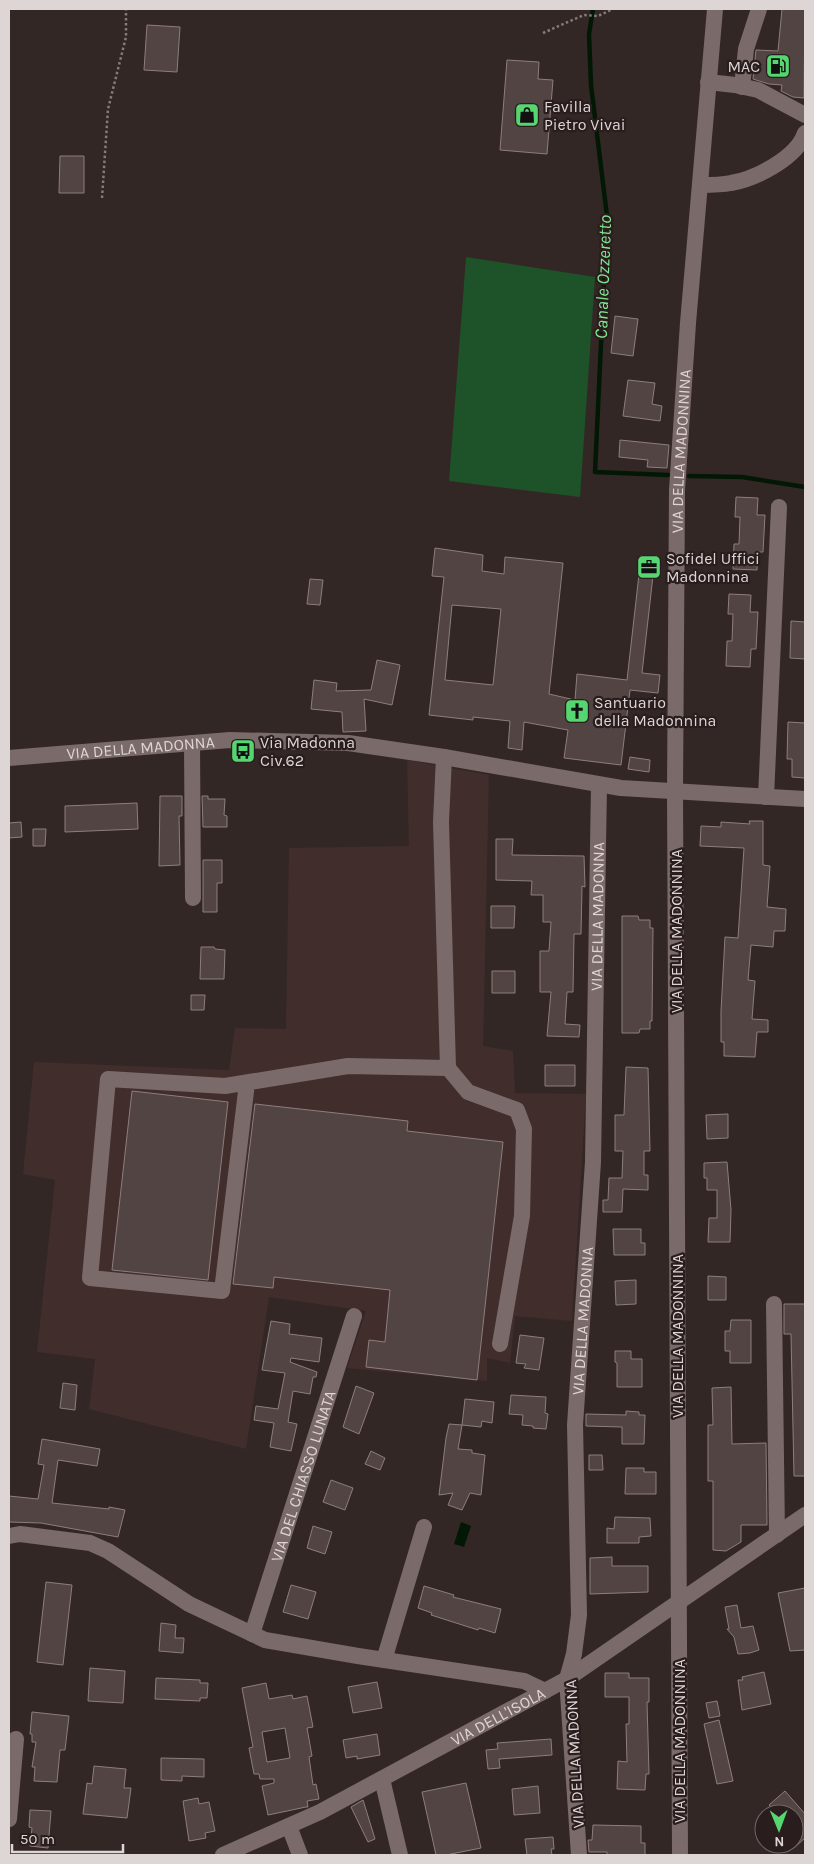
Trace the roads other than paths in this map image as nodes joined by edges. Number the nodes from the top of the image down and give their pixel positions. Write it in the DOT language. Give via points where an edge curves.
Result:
graph roads {
  1 [pos="715,9"];
  2 [pos="759,9"];
  3 [pos="708,82"];
  4 [pos="742,87"];
  5 [pos="805,115"];
  6 [pos="805,133"];
  7 [pos="700,185"];
  8 [pos="779,507"];
  9 [pos="192,743"];
  10 [pos="444,757"];
  11 [pos="9,758"];
  12 [pos="599,785"];
  13 [pos="675,792"];
  14 [pos="766,797"];
  15 [pos="805,799"];
  16 [pos="193,898"];
  17 [pos="448,1068"];
  18 [pos="247,1083"];
  19 [pos="774,1304"];
  20 [pos="354,1316"];
  21 [pos="500,1344"];
  22 [pos="805,1515"];
  23 [pos="424,1527"];
  24 [pos="777,1535"];
  25 [pos="9,1536"];
  26 [pos="679,1603"];
  27 [pos="252,1634"];
  28 [pos="384,1660"];
  29 [pos="568,1683"];
  30 [pos="545,1691"];
  31 [pos="16,1740"];
  32 [pos="382,1779"];
  33 [pos="9,1819"];
  34 [pos="289,1826"];
  35 [pos="223,1855"];
  36 [pos="300,1855"];
  37 [pos="400,1855"];
  38 [pos="579,1855"];
  39 [pos="680,1855"];
  1 -- 3 [label="street, VIA DELLA MADONNINA"];
  2 -- 4 [label="street" via="746,50"];
  3 -- 4 [label="street"];
  3 -- 7 [label="street, VIA DELLA MADONNINA"];
  4 -- 5 [label="street" via="758,90"];
  6 -- 7 [label="street" via="784,161 763,172 732,183"];
  7 -- 13 [label="street, VIA DELLA MADONNINA" via="677,490"];
  8 -- 14 [label="street"];
  9 -- 10 [label="street, VIA DELLA MADONNA" via="230,740 348,743"];
  9 -- 11 [label="street, VIA DELLA MADONNA"];
  9 -- 16 [label="street"];
  10 -- 12 [label="street, VIA DELLA MADONNA"];
  10 -- 17 [label="street" via="441,822"];
  12 -- 13 [label="street, VIA DELLA MADONNA"];
  12 -- 29 [label="street, VIA DELLA MADONNA" via="593,1162 575,1425 579,1615"];
  13 -- 14 [label="street, VIA DELLA MADONNA"];
  13 -- 26 [label="street, VIA DELLA MADONNINA"];
  14 -- 15 [label="street, VIA DELLA MADONNA"];
  17 -- 18 [label="street" via="348,1066"];
  17 -- 21 [label="street" via="468,1092 517,1110 524,1129 522,1216"];
  18 -- 18 [label="street" via="225,1086 108,1079 90,1278 222,1290"];
  19 -- 24 [label="street"];
  20 -- 27 [label="street, VIA DEL CHIASSO LUNATA"];
  22 -- 24 [label="street, VIA DELL'ISOLA"];
  23 -- 28 [label="street"];
  24 -- 26 [label="street, VIA DELL'ISOLA"];
  25 -- 27 [label="street" via="20,1534 90,1543 189,1604"];
  26 -- 29 [label="street, VIA DELL'ISOLA"];
  26 -- 39 [label="street, VIA DELLA MADONNINA"];
  27 -- 28 [label="street" via="265,1640"];
  28 -- 30 [label="street" via="524,1681"];
  29 -- 30 [label="street, VIA DELL'ISOLA"];
  29 -- 38 [label="street, VIA DELLA MADONNA"];
  30 -- 32 [label="street, VIA DELL'ISOLA"];
  31 -- 33 [label="street"];
  32 -- 34 [label="street, VIA DELL'ISOLA"];
  32 -- 37 [label="street"];
  34 -- 35 [label="street, VIA DELL'ISOLA"];
  34 -- 36 [label="street"];
}
